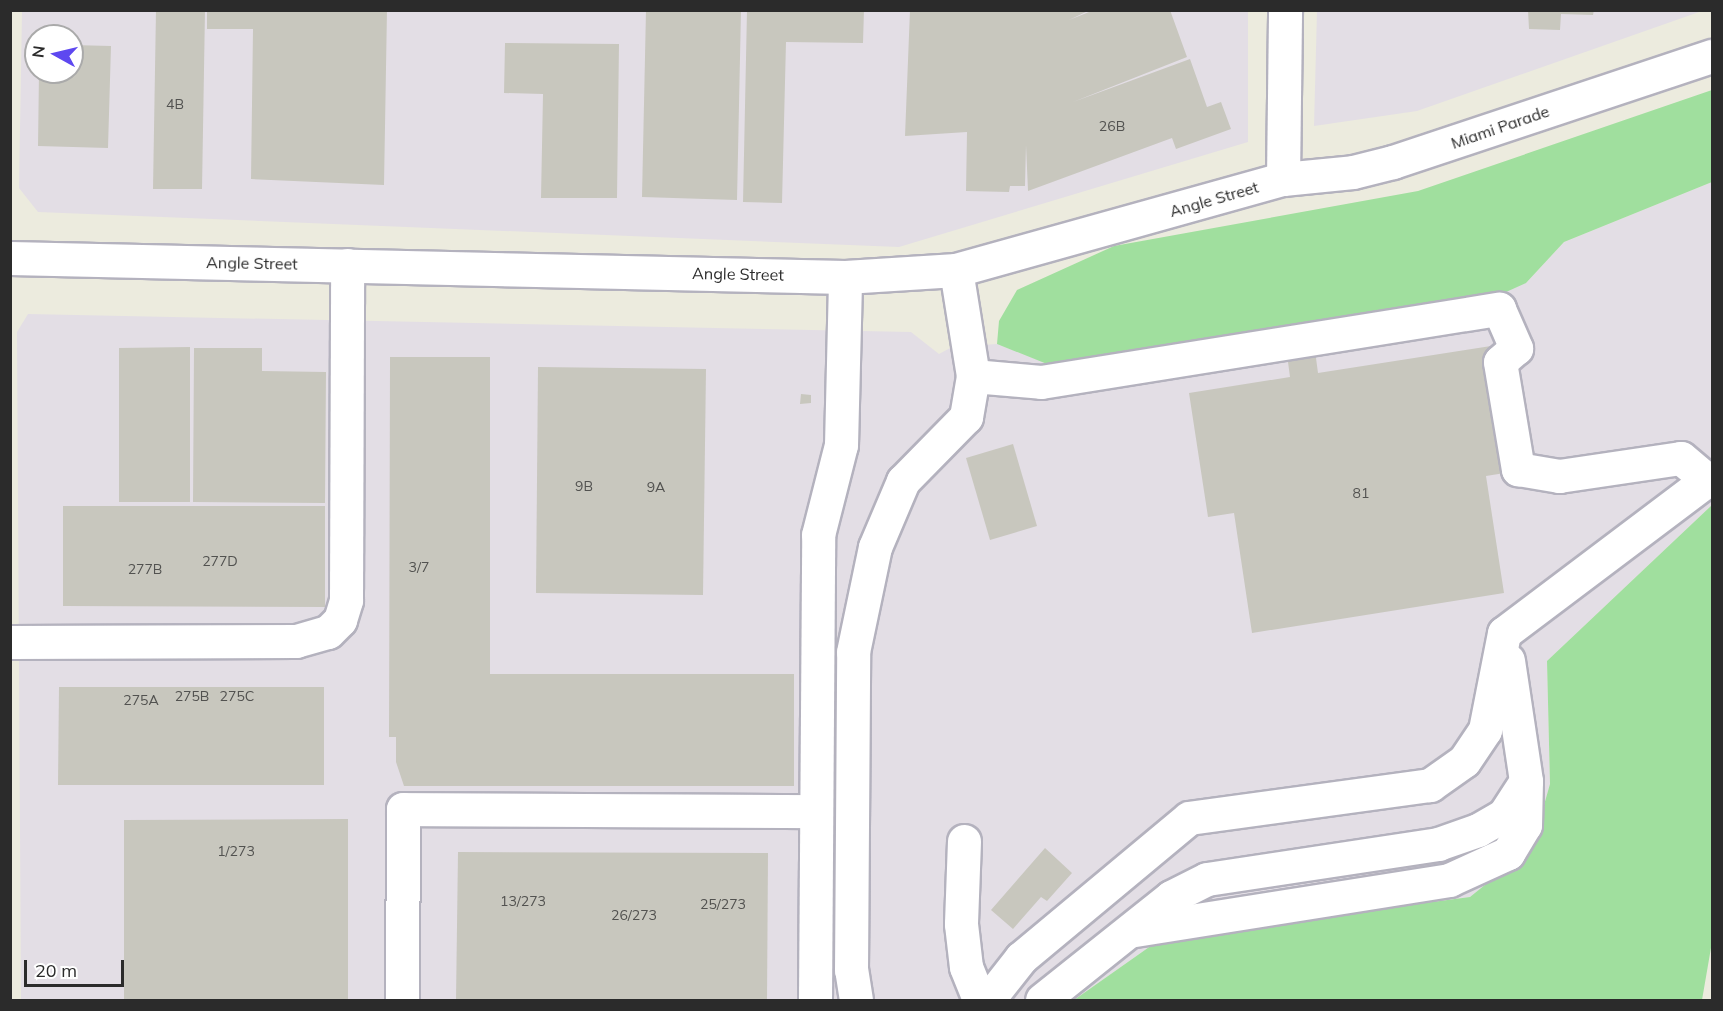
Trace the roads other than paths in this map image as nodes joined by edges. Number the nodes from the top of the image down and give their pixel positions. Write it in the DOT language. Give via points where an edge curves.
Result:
graph roads {
  1 [pos="1285,10"];
  2 [pos="1713,56"];
  3 [pos="1283,179"];
  4 [pos="10,258"];
  5 [pos="347,265"];
  6 [pos="956,270"];
  7 [pos="845,277"];
  8 [pos="973,375"];
  9 [pos="1710,480"];
  10 [pos="1504,633"];
  11 [pos="10,642"];
  12 [pos="815,811"];
  13 [pos="964,841"];
  14 [pos="402,1000"];
  15 [pos="815,1000"];
  16 [pos="856,1000"];
  17 [pos="979,1000"];
  18 [pos="988,1000"];
  19 [pos="1042,1000"];
  1 -- 3 [label="street"];
  2 -- 3 [label="street, Miami Parade" via="1393,162 1353,172"];
  3 -- 6 [label="street, Angle Street"];
  4 -- 5 [label="street, Angle Street"];
  5 -- 7 [label="street, Angle Street"];
  5 -- 11 [label="street" via="346,600 340,620 328,632 296,641"];
  6 -- 7 [label="street, Angle Street"];
  6 -- 8 [label="street"];
  7 -- 12 [label="street" via="841,445 818,535"];
  8 -- 9 [label="street" via="1041,382 1499,309 1516,348 1500,362 1518,469 1559,476 1680,458"];
  8 -- 16 [label="street" via="966,417 903,481 875,547 853,652 851,970"];
  9 -- 10 [label="street"];
  10 -- 18 [label="street" via="1485,730 1464,761 1430,785 1189,818 1021,958"];
  10 -- 19 [label="street" via="1526,781 1525,825 1508,854 1449,880 1134,930"];
  12 -- 14 [label="street" via="403,809"];
  12 -- 15 [label="street"];
  13 -- 17 [label="street" via="961,924 966,967"];
}
